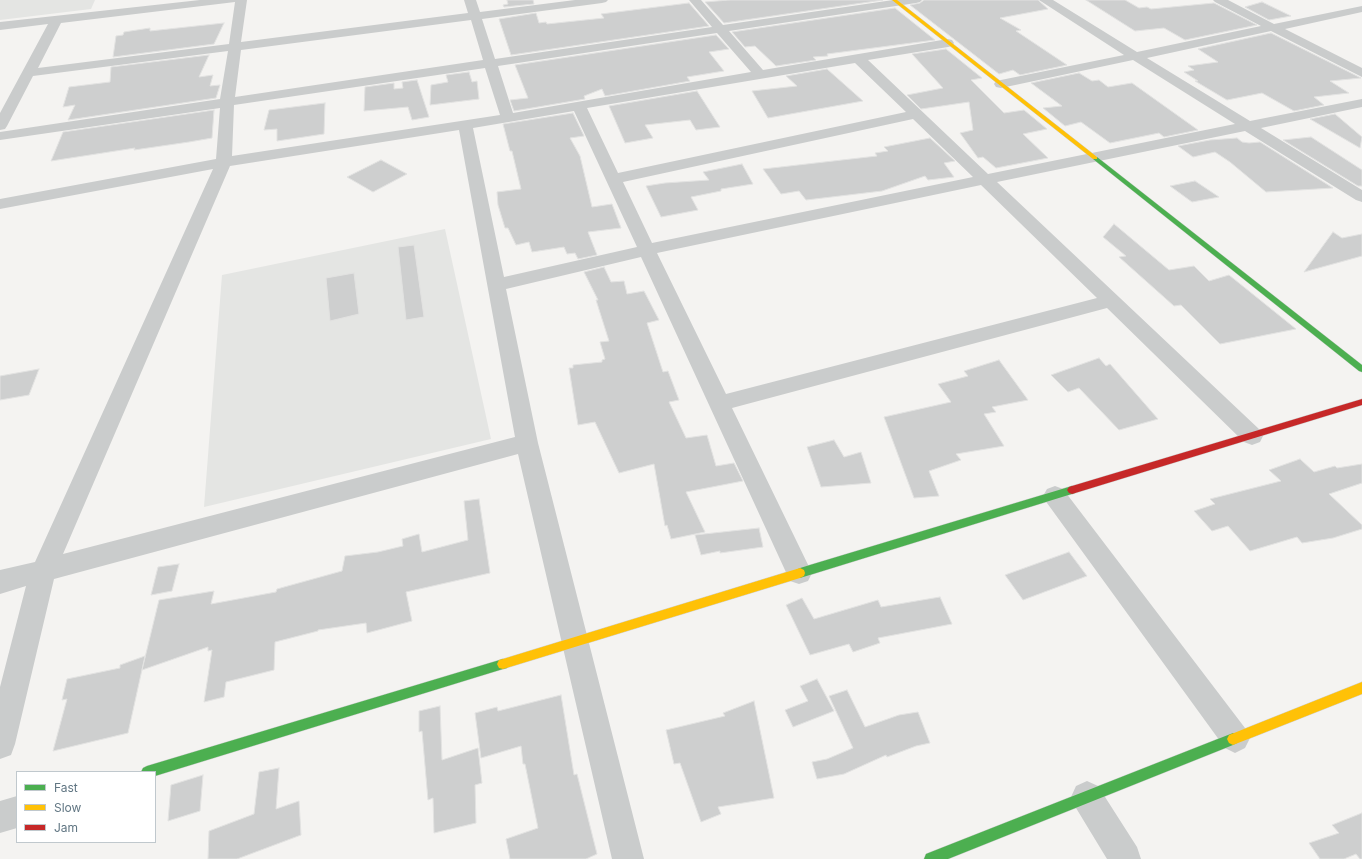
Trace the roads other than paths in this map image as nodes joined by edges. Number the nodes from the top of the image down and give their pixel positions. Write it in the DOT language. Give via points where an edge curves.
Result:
graph roads {
  1 [pos="231,0"];
  2 [pos="241,0"];
  3 [pos="470,0"];
  4 [pos="602,0"];
  5 [pos="695,0"];
  6 [pos="916,0"];
  7 [pos="1045,0"];
  8 [pos="1219,0"];
  9 [pos="897,2"];
  10 [pos="1362,9"];
  11 [pos="476,17"];
  12 [pos="57,19"];
  13 [pos="0,26"];
  14 [pos="1273,27"];
  15 [pos="720,30"];
  16 [pos="948,43"];
  17 [pos="235,46"];
  18 [pos="1135,56"];
  19 [pos="858,58"];
  20 [pos="491,63"];
  21 [pos="1362,73"];
  22 [pos="28,74"];
  23 [pos="760,75"];
  24 [pos="1001,84"];
  25 [pos="227,102"];
  26 [pos="1362,103"];
  27 [pos="579,106"];
  28 [pos="917,114"];
  29 [pos="508,118"];
  30 [pos="465,125"];
  31 [pos="0,126"];
  32 [pos="1248,126"];
  33 [pos="0,136"];
  34 [pos="1093,157"];
  35 [pos="224,162"];
  36 [pos="613,179"];
  37 [pos="984,179"];
  38 [pos="1362,197"];
  39 [pos="0,204"];
  40 [pos="646,250"];
  41 [pos="496,285"];
  42 [pos="1111,301"];
  43 [pos="1362,369"];
  44 [pos="1362,402"];
  45 [pos="719,404"];
  46 [pos="1252,436"];
  47 [pos="526,443"];
  48 [pos="1055,496"];
  49 [pos="43,571"];
  50 [pos="799,573"];
  51 [pos="0,582"];
  52 [pos="575,642"];
  53 [pos="1362,688"];
  54 [pos="1235,738"];
  55 [pos="0,744"];
  56 [pos="150,771"];
  57 [pos="1087,797"];
  58 [pos="16,812"];
  59 [pos="0,817"];
  60 [pos="628,859"];
  61 [pos="931,859"];
  62 [pos="1125,859"];
  1 -- 12 [label="street"];
  2 -- 17 [label="street"];
  3 -- 11 [label="street"];
  4 -- 11 [label="street"];
  5 -- 15 [label="street"];
  6 -- 9 [label="street"];
  7 -- 18 [label="street"];
  8 -- 14 [label="street"];
  9 -- 15 [label="street"];
  9 -- 16 [label="street"];
  10 -- 14 [label="street"];
  11 -- 17 [label="street"];
  11 -- 20 [label="street"];
  12 -- 13 [label="street"];
  12 -- 22 [label="street"];
  14 -- 18 [label="street"];
  14 -- 21 [label="street"];
  15 -- 20 [label="street"];
  15 -- 23 [label="street"];
  16 -- 19 [label="street"];
  16 -- 24 [label="street"];
  17 -- 22 [label="street"];
  17 -- 25 [label="street"];
  18 -- 24 [label="street"];
  18 -- 32 [label="street"];
  19 -- 23 [label="street"];
  19 -- 28 [label="street"];
  20 -- 25 [label="street"];
  20 -- 29 [label="street"];
  22 -- 31 [label="street"];
  23 -- 27 [label="street"];
  24 -- 34 [label="street"];
  25 -- 33 [label="street"];
  25 -- 35 [label="street"];
  26 -- 32 [label="street"];
  27 -- 29 [label="street"];
  27 -- 36 [label="street"];
  28 -- 36 [label="street"];
  28 -- 37 [label="street"];
  29 -- 30 [label="street"];
  30 -- 35 [label="street"];
  30 -- 41 [label="street"];
  32 -- 34 [label="street"];
  32 -- 38 [label="street"];
  34 -- 37 [label="street"];
  34 -- 43 [label="street"];
  35 -- 39 [label="street"];
  35 -- 49 [label="street"];
  36 -- 40 [label="street"];
  37 -- 40 [label="street"];
  37 -- 42 [label="street"];
  40 -- 41 [label="street"];
  40 -- 45 [label="street"];
  41 -- 47 [label="street"];
  42 -- 45 [label="street"];
  42 -- 46 [label="street"];
  44 -- 46 [label="street"];
  45 -- 50 [label="street"];
  46 -- 48 [label="street"];
  47 -- 49 [label="street"];
  47 -- 52 [label="street"];
  48 -- 50 [label="street"];
  48 -- 54 [label="street"];
  49 -- 51 [label="street"];
  49 -- 55 [label="street"];
  50 -- 52 [label="street"];
  52 -- 56 [label="street"];
  52 -- 60 [label="street"];
  53 -- 54 [label="street"];
  54 -- 57 [label="street"];
  57 -- 61 [label="street"];
  57 -- 62 [label="street"];
  58 -- 59 [label="street"];
}
